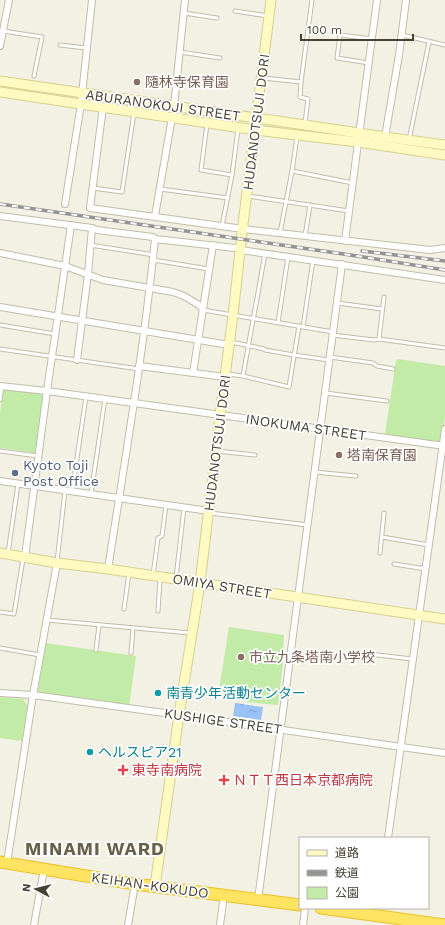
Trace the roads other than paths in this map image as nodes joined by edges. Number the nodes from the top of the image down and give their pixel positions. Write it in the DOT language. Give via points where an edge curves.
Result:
graph roads {
  1 [pos="9,0"];
  2 [pos="92,0"];
  3 [pos="185,0"];
  4 [pos="270,0"];
  5 [pos="312,0"];
  6 [pos="376,0"];
  7 [pos="406,0"];
  8 [pos="235,11"];
  9 [pos="184,13"];
  10 [pos="269,16"];
  11 [pos="217,18"];
  12 [pos="3,31"];
  13 [pos="402,35"];
  14 [pos="372,39"];
  15 [pos="429,42"];
  16 [pos="60,45"];
  17 [pos="445,45"];
  18 [pos="0,46"];
  19 [pos="87,48"];
  20 [pos="180,52"];
  21 [pos="220,58"];
  22 [pos="369,63"];
  23 [pos="34,76"];
  24 [pos="262,77"];
  25 [pos="0,81"];
  26 [pos="301,82"];
  27 [pos="0,92"];
  28 [pos="82,93"];
  29 [pos="81,104"];
  30 [pos="174,106"];
  31 [pos="102,107"];
  32 [pos="134,112"];
  33 [pos="172,117"];
  34 [pos="256,118"];
  35 [pos="207,123"];
  36 [pos="305,125"];
  37 [pos="238,128"];
  38 [pos="255,130"];
  39 [pos="298,135"];
  40 [pos="385,137"];
  41 [pos="359,138"];
  42 [pos="409,140"];
  43 [pos="445,145"];
  44 [pos="445,155"];
  45 [pos="292,171"];
  46 [pos="232,175"];
  47 [pos="353,183"];
  48 [pos="92,188"];
  49 [pos="160,188"];
  50 [pos="247,195"];
  51 [pos="228,198"];
  52 [pos="287,201"];
  53 [pos="65,204"];
  54 [pos="310,205"];
  55 [pos="349,211"];
  56 [pos="0,216"];
  57 [pos="155,216"];
  58 [pos="72,225"];
  59 [pos="222,226"];
  60 [pos="92,228"];
  61 [pos="242,229"];
  62 [pos="280,233"];
  63 [pos="305,236"];
  64 [pos="155,239"];
  65 [pos="345,241"];
  66 [pos="90,245"];
  67 [pos="213,245"];
  68 [pos="445,248"];
  69 [pos="241,250"];
  70 [pos="0,253"];
  71 [pos="265,254"];
  72 [pos="288,257"];
  73 [pos="153,258"];
  74 [pos="313,260"];
  75 [pos="342,264"];
  76 [pos="65,266"];
  77 [pos="209,269"];
  78 [pos="88,274"];
  79 [pos="445,280"];
  80 [pos="150,288"];
  81 [pos="384,297"];
  82 [pos="337,303"];
  83 [pos="0,307"];
  84 [pos="382,309"];
  85 [pos="203,310"];
  86 [pos="233,315"];
  87 [pos="58,316"];
  88 [pos="254,318"];
  89 [pos="82,320"];
  90 [pos="278,322"];
  91 [pos="0,325"];
  92 [pos="301,326"];
  93 [pos="144,330"];
  94 [pos="333,333"];
  95 [pos="55,334"];
  96 [pos="379,338"];
  97 [pos="198,340"];
  98 [pos="229,344"];
  99 [pos="248,346"];
  100 [pos="445,348"];
  101 [pos="0,349"];
  102 [pos="294,355"];
  103 [pos="52,357"];
  104 [pos="329,358"];
  105 [pos="77,360"];
  106 [pos="139,368"];
  107 [pos="393,369"];
  108 [pos="193,373"];
  109 [pos="225,375"];
  110 [pos="244,376"];
  111 [pos="1,386"];
  112 [pos="47,391"];
  113 [pos="325,393"];
  114 [pos="86,397"];
  115 [pos="105,399"];
  116 [pos="0,400"];
  117 [pos="387,401"];
  118 [pos="133,403"];
  119 [pos="220,415"];
  120 [pos="320,429"];
  121 [pos="445,429"];
  122 [pos="444,446"];
  123 [pos="0,451"];
  124 [pos="215,451"];
  125 [pos="255,455"];
  126 [pos="39,456"];
  127 [pos="314,472"];
  128 [pos="356,476"];
  129 [pos="0,481"];
  130 [pos="18,484"];
  131 [pos="34,486"];
  132 [pos="68,491"];
  133 [pos="91,494"];
  134 [pos="119,499"];
  135 [pos="166,505"];
  136 [pos="184,508"];
  137 [pos="208,512"];
  138 [pos="384,514"];
  139 [pos="308,525"];
  140 [pos="382,537"];
  141 [pos="429,544"];
  142 [pos="380,553"];
  143 [pos="4,554"];
  144 [pos="24,557"];
  145 [pos="57,563"];
  146 [pos="394,564"];
  147 [pos="108,569"];
  148 [pos="426,569"];
  149 [pos="129,572"];
  150 [pos="157,576"];
  151 [pos="176,579"];
  152 [pos="200,583"];
  153 [pos="298,598"];
  154 [pos="124,609"];
  155 [pos="158,611"];
  156 [pos="0,612"];
  157 [pos="419,616"];
  158 [pos="445,619"];
  159 [pos="46,620"];
  160 [pos="99,625"];
  161 [pos="133,628"];
  162 [pos="192,634"];
  163 [pos="0,648"];
  164 [pos="96,650"];
  165 [pos="131,653"];
  166 [pos="369,654"];
  167 [pos="40,655"];
  168 [pos="413,659"];
  169 [pos="0,693"];
  170 [pos="33,695"];
  171 [pos="179,715"];
  172 [pos="281,729"];
  173 [pos="401,747"];
  174 [pos="445,753"];
  175 [pos="388,837"];
  176 [pos="4,863"];
  177 [pos="44,869"];
  178 [pos="135,884"];
  179 [pos="155,886"];
  180 [pos="224,895"];
  181 [pos="258,900"];
  182 [pos="299,905"];
  183 [pos="305,909"];
  184 [pos="335,909"];
  185 [pos="378,912"];
  186 [pos="401,922"];
  187 [pos="34,925"];
  188 [pos="128,925"];
  189 [pos="220,925"];
  190 [pos="303,925"];
  191 [pos="445,925"];
  1 -- 12 [label="street"];
  2 -- 19 [label="street"];
  3 -- 9 [label="street"];
  4 -- 10 [label="street, HUDANOTSUJI DORI"];
  5 -- 26 [label="lane"];
  6 -- 14 [label="street"];
  7 -- 13 [label="street"];
  8 -- 10 [label="lane"];
  9 -- 11 [label="lane"];
  9 -- 20 [label="street"];
  10 -- 24 [label="street, HUDANOTSUJI DORI"];
  12 -- 18 [label="street"];
  12 -- 23 [label="lane" via="42,37"];
  13 -- 15 [label="lane"];
  13 -- 40 [label="street"];
  14 -- 22 [label="street"];
  14 -- 22 [label="lane" via="340,35 337,58"];
  15 -- 17 [label="lane"];
  15 -- 42 [label="lane"];
  16 -- 19 [label="lane"];
  19 -- 28 [label="street"];
  20 -- 21 [label="lane"];
  20 -- 30 [label="street"];
  22 -- 41 [label="street"];
  24 -- 26 [label="lane"];
  24 -- 34 [label="street, HUDANOTSUJI DORI"];
  25 -- 28 [label="street, ABURANOKOJI STREET"];
  26 -- 36 [label="lane" via="300,97 308,98"];
  27 -- 29 [label="street, ABURANOKOJI STREET"];
  28 -- 29 [label="street"];
  28 -- 30 [label="street, ABURANOKOJI STREET"];
  29 -- 31 [label="street, ABURANOKOJI STREET"];
  29 -- 53 [label="street"];
  30 -- 34 [label="street, ABURANOKOJI STREET"];
  31 -- 32 [label="street, ABURANOKOJI STREET"];
  31 -- 48 [label="street"];
  32 -- 33 [label="street, ABURANOKOJI STREET"];
  32 -- 48 [label="lane" via="122,192"];
  33 -- 35 [label="street, ABURANOKOJI STREET"];
  33 -- 49 [label="street"];
  34 -- 36 [label="street, ABURANOKOJI STREET"];
  34 -- 38 [label="street, HUDANOTSUJI DORI"];
  35 -- 37 [label="street, ABURANOKOJI STREET"];
  35 -- 46 [label="lane" via="201,170"];
  36 -- 41 [label="street, ABURANOKOJI STREET"];
  37 -- 38 [label="street, ABURANOKOJI STREET"];
  37 -- 46 [label="lane"];
  38 -- 39 [label="street, ABURANOKOJI STREET"];
  38 -- 50 [label="street, HUDANOTSUJI DORI"];
  39 -- 41 [label="street, ABURANOKOJI STREET"];
  39 -- 45 [label="lane"];
  40 -- 41 [label="street, ABURANOKOJI STREET"];
  40 -- 42 [label="street, ABURANOKOJI STREET"];
  41 -- 44 [label="street, ABURANOKOJI STREET"];
  41 -- 47 [label="street"];
  42 -- 43 [label="street, ABURANOKOJI STREET"];
  45 -- 47 [label="lane"];
  45 -- 52 [label="lane"];
  46 -- 51 [label="lane"];
  47 -- 55 [label="street"];
  48 -- 57 [label="street" via="90,208"];
  49 -- 51 [label="lane"];
  49 -- 57 [label="street"];
  50 -- 52 [label="lane"];
  50 -- 61 [label="street, HUDANOTSUJI DORI"];
  51 -- 59 [label="lane"];
  52 -- 54 [label="lane"];
  52 -- 62 [label="lane"];
  54 -- 55 [label="lane"];
  54 -- 63 [label="lane"];
  55 -- 65 [label="street"];
  56 -- 58 [label="street"];
  57 -- 59 [label="street"];
  58 -- 60 [label="street"];
  58 -- 76 [label="street"];
  59 -- 61 [label="street"];
  60 -- 64 [label="street"];
  60 -- 66 [label="street"];
  61 -- 62 [label="street"];
  61 -- 69 [label="street, HUDANOTSUJI DORI"];
  62 -- 63 [label="street"];
  63 -- 65 [label="street"];
  64 -- 67 [label="street"];
  64 -- 73 [label="street"];
  65 -- 68 [label="street" via="430,250"];
  66 -- 73 [label="lane"];
  66 -- 78 [label="street"];
  67 -- 69 [label="street"];
  67 -- 77 [label="street"];
  69 -- 71 [label="street"];
  69 -- 86 [label="street, HUDANOTSUJI DORI"];
  70 -- 76 [label="street"];
  71 -- 72 [label="street"];
  71 -- 88 [label="lane"];
  72 -- 74 [label="street"];
  72 -- 90 [label="lane"];
  73 -- 77 [label="lane"];
  73 -- 80 [label="street"];
  74 -- 75 [label="street"];
  74 -- 92 [label="lane"];
  75 -- 79 [label="street"];
  75 -- 82 [label="street"];
  76 -- 78 [label="street"];
  76 -- 87 [label="street"];
  77 -- 85 [label="street"];
  78 -- 80 [label="street" via="104,280"];
  78 -- 89 [label="street"];
  80 -- 85 [label="street" via="184,296"];
  80 -- 93 [label="street"];
  81 -- 84 [label="lane"];
  82 -- 84 [label="lane"];
  82 -- 94 [label="street"];
  83 -- 87 [label="street"];
  84 -- 96 [label="lane"];
  85 -- 86 [label="lane"];
  85 -- 97 [label="street"];
  86 -- 88 [label="lane"];
  86 -- 98 [label="street, HUDANOTSUJI DORI"];
  87 -- 89 [label="street"];
  87 -- 95 [label="street"];
  88 -- 90 [label="lane"];
  88 -- 99 [label="lane"];
  89 -- 93 [label="street"];
  89 -- 105 [label="street"];
  90 -- 92 [label="lane"];
  91 -- 95 [label="lane"];
  92 -- 94 [label="lane"];
  92 -- 102 [label="lane"];
  93 -- 97 [label="street"];
  93 -- 106 [label="street"];
  94 -- 96 [label="lane" via="374,340"];
  94 -- 104 [label="street"];
  95 -- 103 [label="street"];
  96 -- 100 [label="lane"];
  97 -- 98 [label="street"];
  97 -- 108 [label="street"];
  98 -- 99 [label="lane"];
  98 -- 109 [label="street, HUDANOTSUJI DORI"];
  99 -- 102 [label="lane"];
  99 -- 110 [label="lane"];
  101 -- 103 [label="lane"];
  102 -- 104 [label="lane"];
  102 -- 110 [label="lane" via="289,387"];
  103 -- 105 [label="lane"];
  103 -- 112 [label="street"];
  104 -- 107 [label="lane" via="373,363"];
  104 -- 113 [label="street"];
  105 -- 106 [label="lane"];
  106 -- 108 [label="street"];
  106 -- 118 [label="street"];
  108 -- 109 [label="street"];
  109 -- 110 [label="lane"];
  109 -- 119 [label="street, HUDANOTSUJI DORI"];
  111 -- 112 [label="street"];
  111 -- 116 [label="lane"];
  112 -- 114 [label="street, INOKUMA STREET"];
  112 -- 126 [label="street"];
  113 -- 117 [label="lane"];
  113 -- 120 [label="street"];
  114 -- 115 [label="street, INOKUMA STREET"];
  114 -- 132 [label="lane"];
  115 -- 118 [label="street, INOKUMA STREET"];
  115 -- 133 [label="lane"];
  118 -- 119 [label="street, INOKUMA STREET"];
  118 -- 134 [label="street"];
  119 -- 120 [label="street, INOKUMA STREET"];
  119 -- 124 [label="street, HUDANOTSUJI DORI"];
  120 -- 122 [label="street, INOKUMA STREET"];
  120 -- 127 [label="street"];
  121 -- 122 [label="street"];
  122 -- 141 [label="street"];
  123 -- 126 [label="lane"];
  124 -- 125 [label="lane"];
  124 -- 137 [label="street, HUDANOTSUJI DORI"];
  126 -- 131 [label="street"];
  127 -- 128 [label="lane"];
  127 -- 139 [label="street"];
  129 -- 130 [label="street"];
  130 -- 131 [label="street"];
  130 -- 143 [label="lane"];
  131 -- 132 [label="street"];
  131 -- 144 [label="street"];
  132 -- 133 [label="street"];
  132 -- 145 [label="lane"];
  133 -- 134 [label="street"];
  134 -- 135 [label="street"];
  134 -- 147 [label="street"];
  135 -- 136 [label="street"];
  135 -- 150 [label="lane" via="162,536 158,538"];
  136 -- 137 [label="street"];
  136 -- 151 [label="lane"];
  137 -- 139 [label="lane"];
  137 -- 152 [label="street, HUDANOTSUJI DORI"];
  138 -- 140 [label="lane"];
  139 -- 153 [label="street"];
  140 -- 141 [label="lane"];
  140 -- 142 [label="lane"];
  141 -- 148 [label="street"];
  143 -- 144 [label="street, OMIYA STREET"];
  144 -- 145 [label="street, OMIYA STREET"];
  144 -- 156 [label="lane" via="14,614"];
  145 -- 147 [label="street, OMIYA STREET"];
  145 -- 159 [label="street"];
  146 -- 148 [label="lane"];
  147 -- 149 [label="street, OMIYA STREET"];
  148 -- 157 [label="street"];
  149 -- 150 [label="street, OMIYA STREET"];
  149 -- 154 [label="lane"];
  150 -- 151 [label="street, OMIYA STREET"];
  150 -- 155 [label="lane"];
  151 -- 152 [label="street, OMIYA STREET"];
  152 -- 153 [label="street, OMIYA STREET"];
  152 -- 162 [label="street, HUDANOTSUJI DORI"];
  153 -- 157 [label="street, OMIYA STREET"];
  153 -- 172 [label="street"];
  157 -- 158 [label="street, OMIYA STREET"];
  157 -- 168 [label="street"];
  159 -- 160 [label="lane"];
  159 -- 167 [label="street"];
  160 -- 161 [label="lane"];
  160 -- 164 [label="lane"];
  161 -- 162 [label="lane"];
  161 -- 165 [label="lane"];
  162 -- 171 [label="street, HUDANOTSUJI DORI"];
  163 -- 167 [label="lane"];
  166 -- 168 [label="lane"];
  167 -- 170 [label="street"];
  168 -- 173 [label="street"];
  169 -- 170 [label="street, KUSHIGE STREET"];
  170 -- 171 [label="street, KUSHIGE STREET"];
  170 -- 176 [label="street"];
  171 -- 172 [label="street, KUSHIGE STREET"];
  171 -- 179 [label="street, HUDANOTSUJI DORI"];
  172 -- 173 [label="street, KUSHIGE STREET"];
  172 -- 181 [label="street"];
  173 -- 174 [label="street, KUSHIGE STREET"];
  173 -- 175 [label="street"];
  176 -- 177 [label="highway, KEIHAN-KOKUDO"];
  177 -- 178 [label="highway, KEIHAN-KOKUDO"];
  177 -- 187 [label="street"];
  178 -- 179 [label="highway, KEIHAN-KOKUDO"];
  178 -- 188 [label="street"];
  179 -- 180 [label="highway, KEIHAN-KOKUDO"];
  180 -- 181 [label="highway, KEIHAN-KOKUDO"];
  180 -- 189 [label="street"];
  181 -- 182 [label="highway, KEIHAN-KOKUDO"];
  183 -- 190 [label="street"];
  184 -- 185 [label="highway"];
  185 -- 186 [label="highway"];
  186 -- 191 [label="highway"];
}
